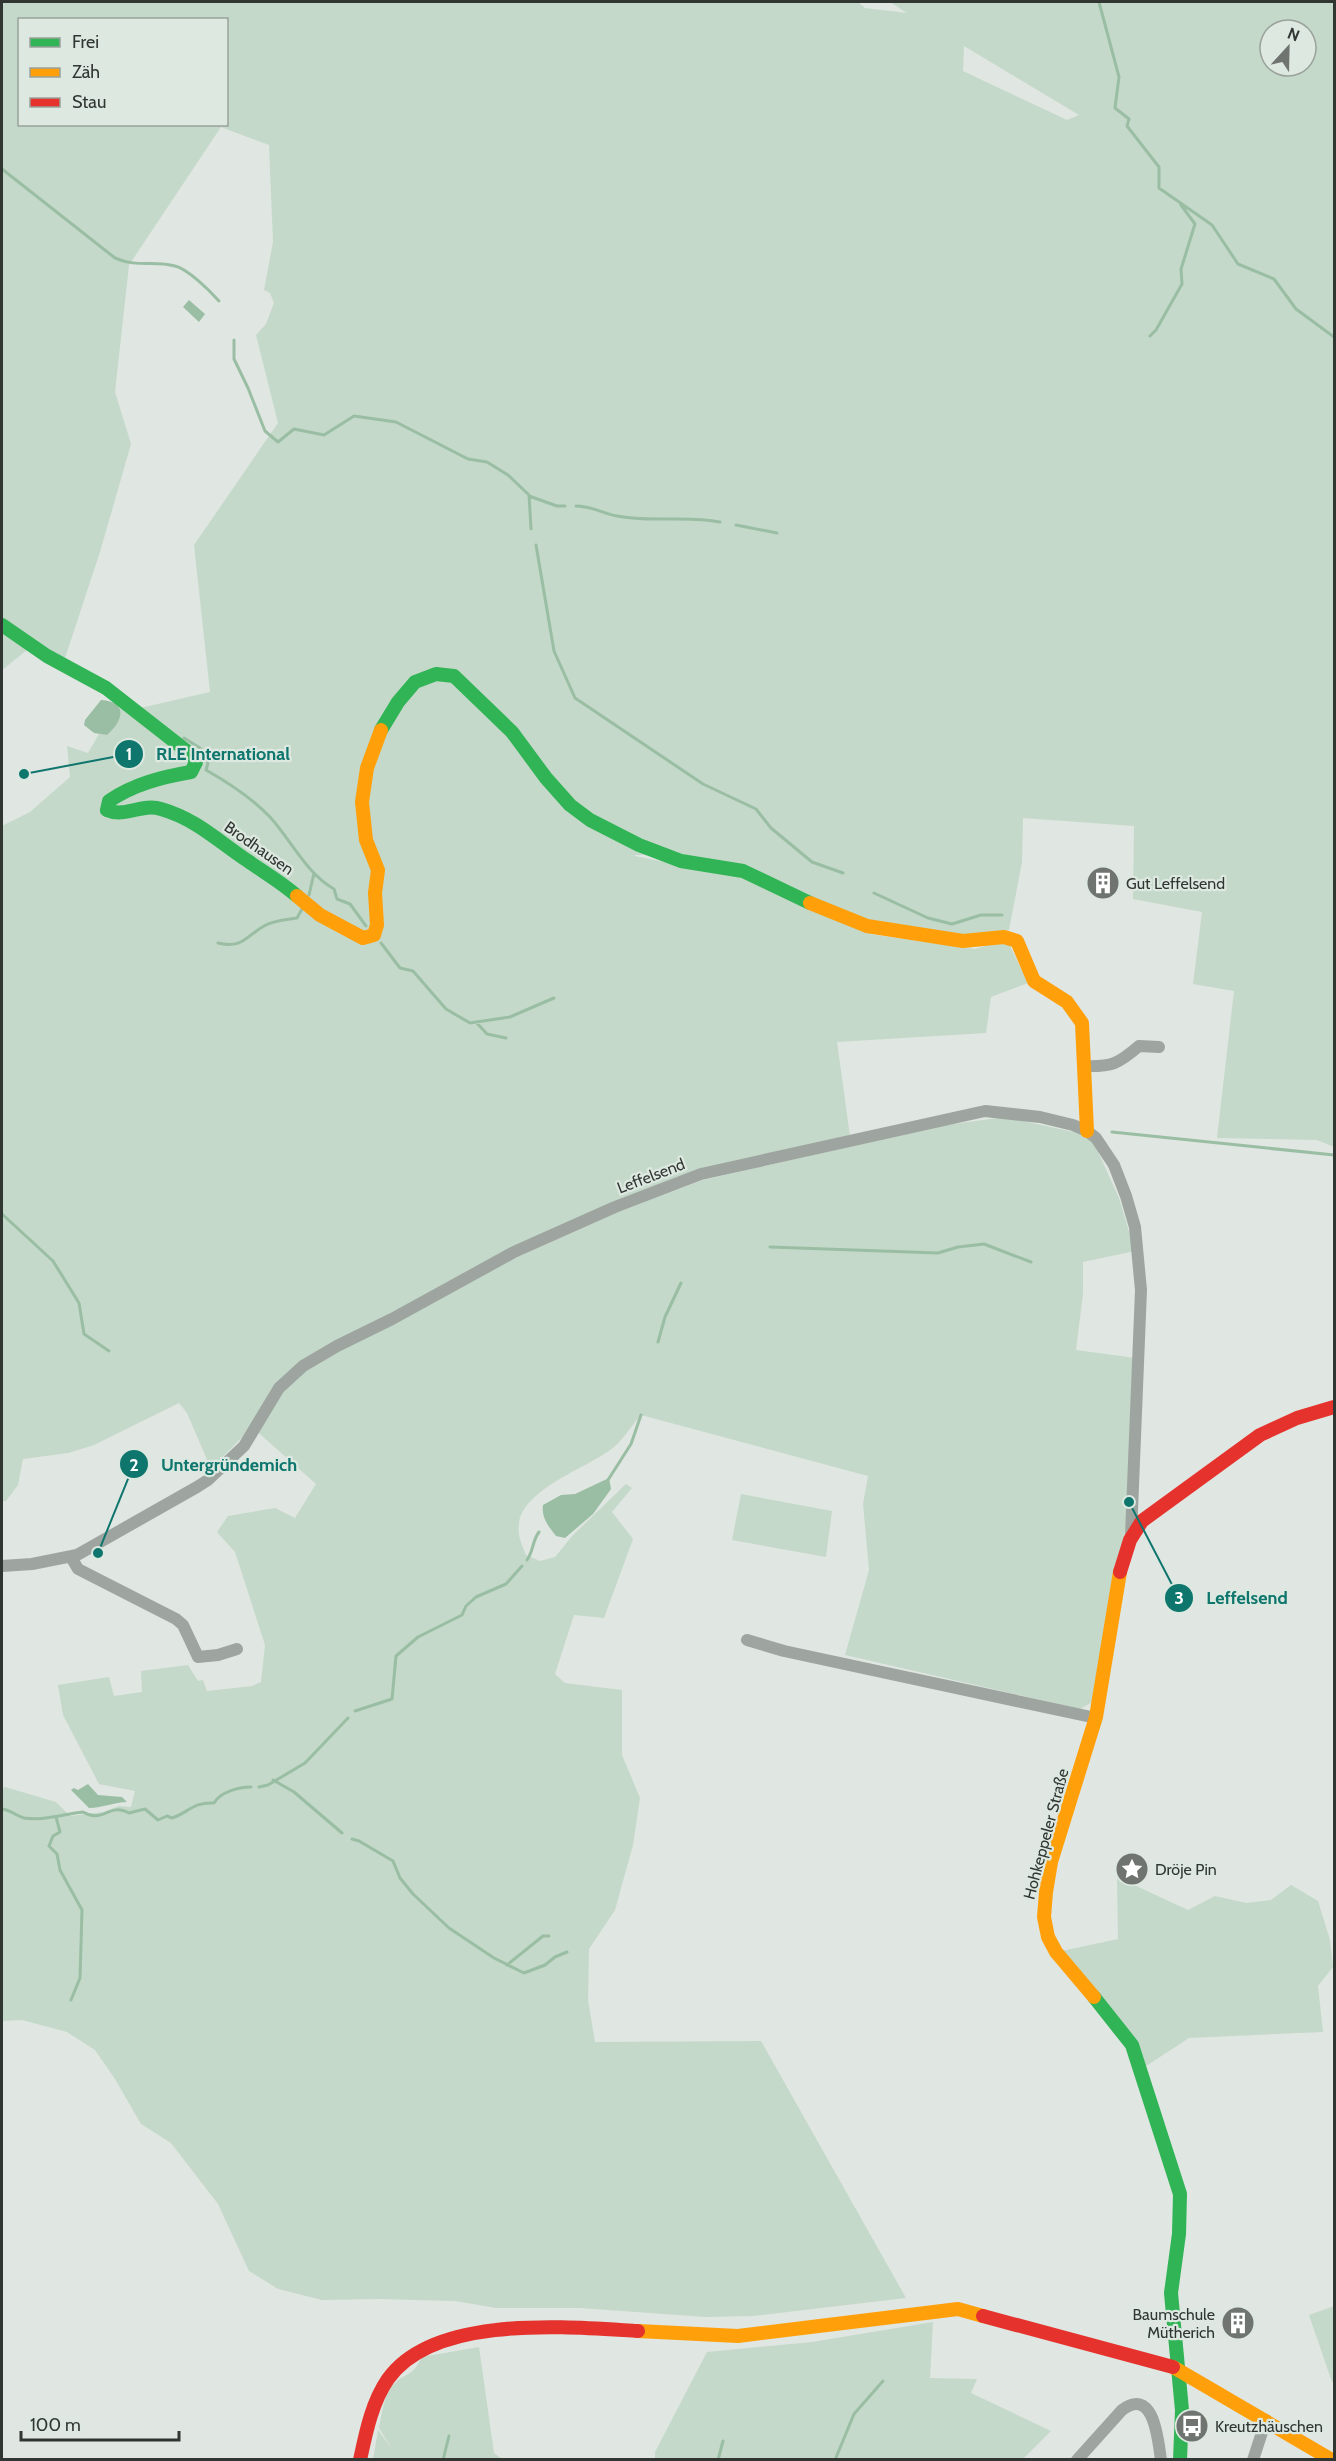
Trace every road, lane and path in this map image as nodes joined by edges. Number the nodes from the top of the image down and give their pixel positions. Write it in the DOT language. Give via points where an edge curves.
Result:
graph roads {
  1 [pos="2,625"];
  2 [pos="1159,1047"];
  3 [pos="1084,1066"];
  4 [pos="1087,1131"];
  5 [pos="1335,1407"];
  6 [pos="1131,1537"];
  7 [pos="71,1557"];
  8 [pos="2,1566"];
  9 [pos="747,1640"];
  10 [pos="237,1649"];
  11 [pos="1096,1718"];
  12 [pos="1176,2368"];
  13 [pos="1266,2420"];
  14 [pos="360,2460"];
  15 [pos="1077,2460"];
  16 [pos="1161,2460"];
  17 [pos="1180,2460"];
  18 [pos="1253,2460"];
  19 [pos="1332,2460"];
  1 -- 3 [label="street, Brodhausen" via="47,656 106,688 193,756 196,762 191,772 162,777 127,790 109,801 107,810 116,814 159,808 195,822 275,877 320,915 363,938 374,935 376,930 378,871 366,841 361,784 386,720 403,693 418,678 441,673 454,676 512,732 570,805 639,845 681,861 743,871 785,893 867,926 963,941 1004,937 1017,941 1034,981 1067,1002 1082,1023"];
  2 -- 3 [label="street" via="1139,1046 1109,1066"];
  3 -- 4 [label="street"];
  4 -- 6 [label="street" via="1114,1165 1135,1227 1141,1270"];
  4 -- 7 [label="street, Leffelsend" via="1040,1117 985,1111 700,1174 615,1207 479,1270 303,1366 288,1377 244,1446 208,1480"];
  5 -- 6 [label="street, Hohkeppeler Straße" via="1277,1427 1243,1446 1143,1521"];
  6 -- 11 [label="street, Hohkeppeler Straße" via="1119,1577"];
  7 -- 8 [label="street, Leffelsend"];
  7 -- 10 [label="street" via="78,1569 176,1619 183,1625 198,1657"];
  9 -- 11 [label="street"];
  11 -- 12 [label="street, Hohkeppeler Straße" via="1063,1821 1043,1903 1043,1922 1057,1952 1124,2030 1132,2045 1176,2178 1180,2210 1172,2293"];
  12 -- 13 [label="street"];
  12 -- 14 [label="street" via="958,2309 738,2336 564,2327 480,2331 440,2340 415,2351 396,2368 381,2388 369,2418"];
  12 -- 17 [label="street, Hohkeppeler Straße" via="1182,2410"];
  13 -- 18 [label="street"];
  13 -- 19 [label="street"];
  15 -- 16 [label="street" via="1122,2410 1137,2405 1152,2414"];
}
